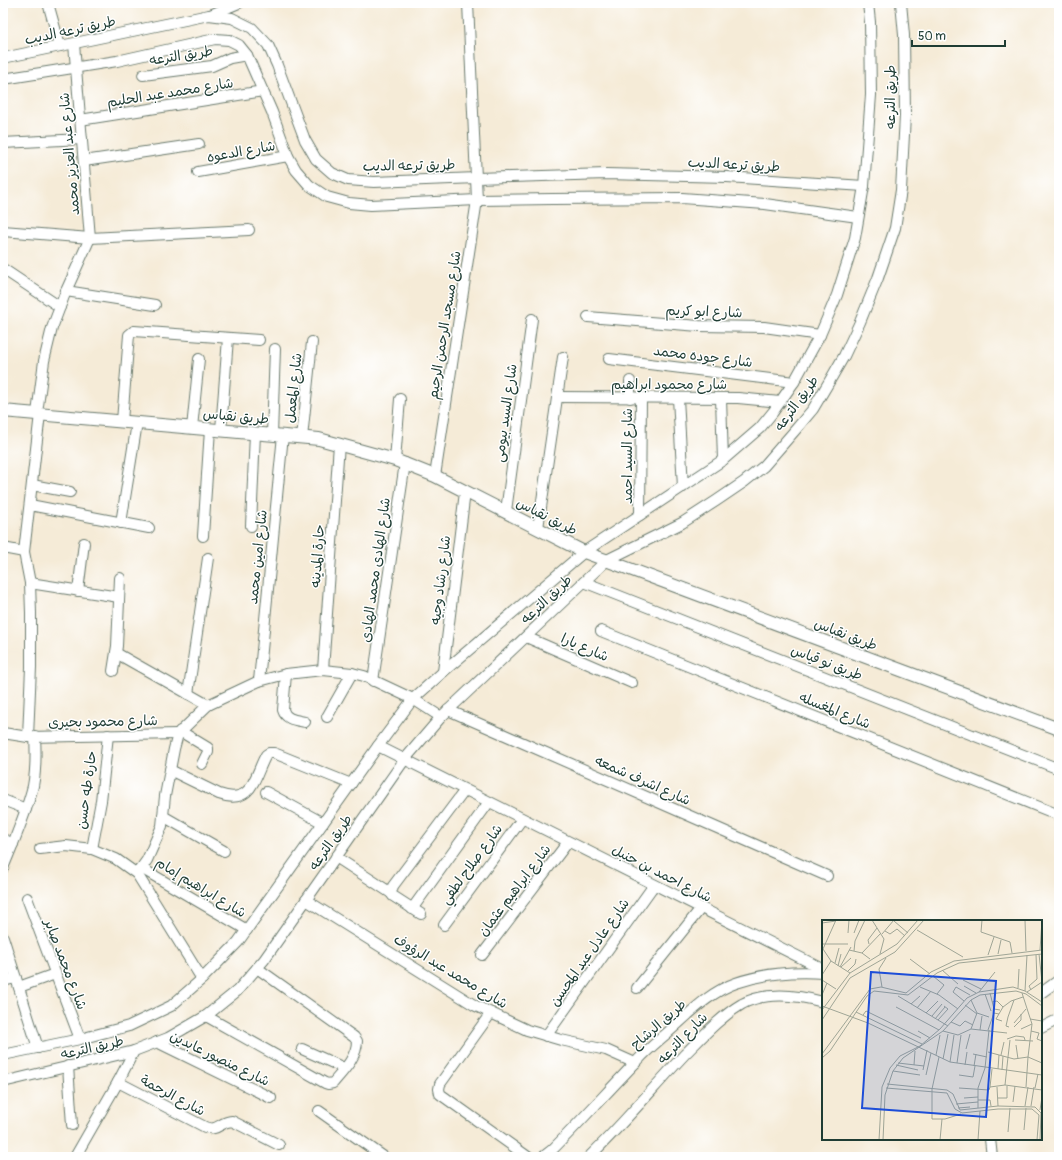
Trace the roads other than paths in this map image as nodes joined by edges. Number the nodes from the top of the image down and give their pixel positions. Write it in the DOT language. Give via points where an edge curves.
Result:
graph roads {
  1 [pos="48,3"];
  2 [pos="239,3"];
  3 [pos="468,3"];
  4 [pos="868,3"];
  5 [pos="901,3"];
  6 [pos="209,16"];
  7 [pos="60,46"];
  8 [pos="74,47"];
  9 [pos="247,55"];
  10 [pos="3,58"];
  11 [pos="76,66"];
  12 [pos="143,75"];
  13 [pos="3,79"];
  14 [pos="263,91"];
  15 [pos="80,120"];
  16 [pos="82,139"];
  17 [pos="3,143"];
  18 [pos="199,144"];
  19 [pos="288,156"];
  20 [pos="84,161"];
  21 [pos="198,172"];
  22 [pos="477,179"];
  23 [pos="864,186"];
  24 [pos="477,198"];
  25 [pos="858,217"];
  26 [pos="249,230"];
  27 [pos="3,231"];
  28 [pos="90,238"];
  29 [pos="3,269"];
  30 [pos="66,291"];
  31 [pos="155,305"];
  32 [pos="60,307"];
  33 [pos="588,317"];
  34 [pos="532,319"];
  35 [pos="820,335"];
  36 [pos="228,338"];
  37 [pos="259,340"];
  38 [pos="312,342"];
  39 [pos="274,349"];
  40 [pos="563,357"];
  41 [pos="199,359"];
  42 [pos="609,359"];
  43 [pos="630,381"];
  44 [pos="794,382"];
  45 [pos="557,397"];
  46 [pos="630,398"];
  47 [pos="641,398"];
  48 [pos="678,398"];
  49 [pos="721,398"];
  50 [pos="400,399"];
  51 [pos="780,402"];
  52 [pos="3,411"];
  53 [pos="39,414"];
  54 [pos="122,422"];
  55 [pos="137,423"];
  56 [pos="192,428"];
  57 [pos="215,430"];
  58 [pos="255,433"];
  59 [pos="278,435"];
  60 [pos="302,438"];
  61 [pos="338,444"];
  62 [pos="723,460"];
  63 [pos="400,461"];
  64 [pos="435,476"];
  65 [pos="32,485"];
  66 [pos="683,487"];
  67 [pos="70,492"];
  68 [pos="465,492"];
  69 [pos="30,505"];
  70 [pos="506,511"];
  71 [pos="640,515"];
  72 [pos="121,523"];
  73 [pos="251,526"];
  74 [pos="150,528"];
  75 [pos="538,528"];
  76 [pos="203,536"];
  77 [pos="84,543"];
  78 [pos="3,548"];
  79 [pos="24,552"];
  80 [pos="584,552"];
  81 [pos="208,558"];
  82 [pos="607,560"];
  83 [pos="120,578"];
  84 [pos="584,582"];
  85 [pos="30,583"];
  86 [pos="78,591"];
  87 [pos="119,597"];
  88 [pos="601,631"];
  89 [pos="526,637"];
  90 [pos="116,653"];
  91 [pos="322,670"];
  92 [pos="113,671"];
  93 [pos="442,672"];
  94 [pos="352,673"];
  95 [pos="286,674"];
  96 [pos="259,681"];
  97 [pos="373,681"];
  98 [pos="632,683"];
  99 [pos="188,694"];
  100 [pos="413,699"];
  101 [pos="208,705"];
  102 [pos="445,714"];
  103 [pos="327,717"];
  104 [pos="305,722"];
  105 [pos="1059,729"];
  106 [pos="3,733"];
  107 [pos="179,733"];
  108 [pos="108,735"];
  109 [pos="32,736"];
  110 [pos="378,746"];
  111 [pos="404,759"];
  112 [pos="202,764"];
  113 [pos="1059,769"];
  114 [pos="170,770"];
  115 [pos="351,784"];
  116 [pos="465,790"];
  117 [pos="266,792"];
  118 [pos="3,800"];
  119 [pos="489,802"];
  120 [pos="26,809"];
  121 [pos="163,816"];
  122 [pos="1059,816"];
  123 [pos="522,819"];
  124 [pos="323,823"];
  125 [pos="3,839"];
  126 [pos="568,842"];
  127 [pos="13,844"];
  128 [pos="40,849"];
  129 [pos="92,850"];
  130 [pos="224,851"];
  131 [pos="336,857"];
  132 [pos="3,868"];
  133 [pos="139,871"];
  134 [pos="827,876"];
  135 [pos="654,884"];
  136 [pos="391,892"];
  137 [pos="27,898"];
  138 [pos="306,900"];
  139 [pos="701,908"];
  140 [pos="444,925"];
  141 [pos="247,930"];
  142 [pos="3,937"];
  143 [pos="482,955"];
  144 [pos="257,968"];
  145 [pos="822,968"];
  146 [pos="822,973"];
  147 [pos="55,974"];
  148 [pos="202,980"];
  149 [pos="1059,980"];
  150 [pos="3,981"];
  151 [pos="17,982"];
  152 [pos="637,988"];
  153 [pos="1042,992"];
  154 [pos="822,1002"];
  155 [pos="491,1013"];
  156 [pos="206,1016"];
  157 [pos="1059,1019"];
  158 [pos="1042,1028"];
  159 [pos="546,1036"];
  160 [pos="80,1039"];
  161 [pos="157,1042"];
  162 [pos="38,1048"];
  163 [pos="302,1049"];
  164 [pos="134,1051"];
  165 [pos="3,1055"];
  166 [pos="635,1063"];
  167 [pos="68,1066"];
  168 [pos="342,1072"];
  169 [pos="3,1082"];
  170 [pos="118,1082"];
  171 [pos="271,1098"];
  172 [pos="319,1110"];
  173 [pos="72,1125"];
  174 [pos="990,1140"];
  175 [pos="279,1145"];
  176 [pos="75,1157"];
  177 [pos="384,1157"];
  178 [pos="528,1157"];
  179 [pos="543,1157"];
  180 [pos="589,1157"];
  181 [pos="992,1157"];
  1 -- 7 [label="street"];
  2 -- 6 [label="street"];
  3 -- 22 [label="street, شارع مسجد الرحمن الرحيم"];
  4 -- 23 [label="street, طريق الترعه" via="871,95"];
  5 -- 82 [label="street, طريق الترعه" via="905,116 901,190 895,228 878,278 844,356 813,408 764,466 716,502"];
  6 -- 8 [label="street, طريق ترعه الديب"];
  6 -- 22 [label="street, طريق ترعه الديب" via="232,18 252,28 268,45 305,140 316,159 332,173 348,180 374,182"];
  7 -- 8 [label="street, طريق ترعه الديب"];
  7 -- 10 [label="street, طريق ترعه الديب"];
  8 -- 11 [label="street, شارع عبد العزيز محمد"];
  9 -- 11 [label="street" via="239,45 229,40 215,39"];
  9 -- 12 [label="street, طريق الترعه" via="230,58 212,66"];
  9 -- 14 [label="street"];
  11 -- 13 [label="street"];
  11 -- 15 [label="street, شارع عبد العزيز محمد"];
  14 -- 15 [label="street, شارع محمد عبد الحليم"];
  14 -- 19 [label="street"];
  15 -- 16 [label="street, شارع عبد العزيز محمد"];
  16 -- 17 [label="street"];
  16 -- 20 [label="street, شارع عبد العزيز محمد"];
  18 -- 20 [label="street"];
  19 -- 21 [label="street, شارع الدعوه"];
  19 -- 24 [label="street" via="309,186 327,196 349,203 371,205"];
  20 -- 28 [label="street, شارع عبد العزيز محمد"];
  22 -- 23 [label="street, طريق ترعه الديب" via="606,174 719,176"];
  22 -- 24 [label="street, شارع مسجد الرحمن الرحيم"];
  23 -- 25 [label="street, طريق الترعه"];
  24 -- 25 [label="street" via="682,198 765,204"];
  24 -- 64 [label="street, شارع مسجد الرحمن الرحيم"];
  25 -- 35 [label="street, طريق الترعه" via="845,273"];
  26 -- 28 [label="street"];
  27 -- 28 [label="street"];
  28 -- 30 [label="street"];
  29 -- 32 [label="street"];
  30 -- 31 [label="street"];
  30 -- 32 [label="street"];
  32 -- 53 [label="street" via="44,361"];
  33 -- 35 [label="street, شارع ابو كريم" via="699,326 764,326"];
  34 -- 70 [label="street, شارع السيد بيومى"];
  35 -- 44 [label="street, طريق الترعه"];
  36 -- 37 [label="street"];
  36 -- 54 [label="street" via="134,331 129,335"];
  36 -- 57 [label="street"];
  38 -- 60 [label="street, شارع المعمل"];
  39 -- 59 [label="street, شارع امين محمد"];
  40 -- 45 [label="street"];
  41 -- 56 [label="street"];
  42 -- 44 [label="street, شارع جوده محمد"];
  43 -- 46 [label="street"];
  44 -- 51 [label="street, طريق الترعه"];
  45 -- 46 [label="street, شارع محمود ابراهيم"];
  45 -- 75 [label="street"];
  46 -- 47 [label="street, شارع محمود ابراهيم"];
  47 -- 48 [label="street, شارع محمود ابراهيم"];
  47 -- 71 [label="street, شارع السيد احمد"];
  48 -- 49 [label="street, شارع محمود ابراهيم"];
  48 -- 66 [label="street"];
  49 -- 51 [label="street, شارع محمود ابراهيم"];
  49 -- 62 [label="street"];
  50 -- 63 [label="street, شارع الهادى محمد الهادى"];
  51 -- 62 [label="street, طريق الترعه" via="760,428"];
  52 -- 53 [label="street, طريق نقباس"];
  53 -- 54 [label="street, طريق نقباس"];
  53 -- 65 [label="street"];
  54 -- 55 [label="street, طريق نقباس"];
  55 -- 56 [label="street, طريق نقباس"];
  55 -- 72 [label="street"];
  56 -- 57 [label="street, طريق نقباس"];
  57 -- 58 [label="street, طريق نقباس"];
  57 -- 76 [label="street"];
  58 -- 59 [label="street, طريق نقباس"];
  58 -- 73 [label="street"];
  59 -- 60 [label="street, طريق نقباس"];
  59 -- 96 [label="street, شارع امين محمد"];
  60 -- 61 [label="street, طريق نقباس"];
  61 -- 63 [label="street, طريق نقباس"];
  61 -- 91 [label="street, حارة المدينه"];
  62 -- 66 [label="street, طريق الترعه"];
  63 -- 64 [label="street, طريق نقباس"];
  63 -- 97 [label="street, شارع الهادى محمد الهادى"];
  64 -- 68 [label="street, طريق نقباس"];
  65 -- 67 [label="street"];
  65 -- 69 [label="street"];
  66 -- 71 [label="street, طريق الترعه"];
  68 -- 70 [label="street, طريق نقباس"];
  68 -- 93 [label="street, شارع رشاد وجيه"];
  69 -- 72 [label="street"];
  69 -- 79 [label="street"];
  70 -- 75 [label="street, طريق نقباس"];
  71 -- 80 [label="street, طريق الترعه"];
  72 -- 74 [label="street"];
  75 -- 80 [label="street, طريق نقباس"];
  77 -- 86 [label="street"];
  78 -- 79 [label="street"];
  79 -- 85 [label="street"];
  80 -- 82 [label="street, طريق نقباس"];
  80 -- 93 [label="street, طريق الترعه"];
  81 -- 99 [label="street"];
  82 -- 84 [label="street, طريق الترعه"];
  82 -- 105 [label="street, طريق نقباس"];
  83 -- 87 [label="street"];
  84 -- 89 [label="street, طريق الترعه"];
  84 -- 113 [label="street, طريق نو قياس"];
  85 -- 86 [label="street"];
  85 -- 109 [label="street"];
  86 -- 87 [label="street"];
  87 -- 90 [label="street"];
  88 -- 122 [label="street, شارع المغسله"];
  89 -- 98 [label="street, شارع يارا"];
  89 -- 102 [label="street, طريق الترعه"];
  90 -- 92 [label="street"];
  90 -- 99 [label="street"];
  91 -- 94 [label="street, شارع اشرف شمعه"];
  91 -- 95 [label="street, شارع اشرف شمعه"];
  93 -- 100 [label="street, طريق الترعه"];
  94 -- 97 [label="street, شارع اشرف شمعه"];
  94 -- 103 [label="street"];
  95 -- 96 [label="street, شارع اشرف شمعه"];
  95 -- 104 [label="street" via="284,715"];
  96 -- 101 [label="street, شارع اشرف شمعه"];
  97 -- 100 [label="street, شارع اشرف شمعه"];
  99 -- 101 [label="street"];
  100 -- 102 [label="street, شارع اشرف شمعه"];
  100 -- 110 [label="street, طريق الترعه"];
  101 -- 107 [label="street, شارع اشرف شمعه"];
  102 -- 111 [label="street, طريق الترعه"];
  102 -- 134 [label="street, شارع اشرف شمعه"];
  106 -- 109 [label="street, شارع محمود بحيرى"];
  107 -- 108 [label="street, شارع محمود بحيرى"];
  107 -- 112 [label="street" via="208,748"];
  107 -- 114 [label="street"];
  108 -- 109 [label="street, شارع محمود بحيرى"];
  108 -- 129 [label="street, حارة طه حسن" via="101,801"];
  109 -- 120 [label="street" via="36,761"];
  110 -- 111 [label="street, شارع احمد بن حنبل"];
  110 -- 115 [label="street, طريق الترعه"];
  111 -- 116 [label="street, شارع احمد بن حنبل"];
  111 -- 131 [label="street, طريق الترعه"];
  114 -- 115 [label="street" via="218,794 234,797 252,786 266,755 274,753"];
  114 -- 121 [label="street"];
  115 -- 124 [label="street, طريق الترعه"];
  116 -- 119 [label="street, شارع احمد بن حنبل"];
  116 -- 136 [label="street"];
  117 -- 124 [label="street"];
  118 -- 120 [label="street"];
  119 -- 123 [label="street, شارع احمد بن حنبل"];
  119 -- 136 [label="street" via="416,912"];
  120 -- 127 [label="street"];
  121 -- 130 [label="street"];
  121 -- 133 [label="street" via="162,826 154,845"];
  123 -- 126 [label="street, شارع احمد بن حنبل"];
  123 -- 140 [label="street, شارع صلاح لطفي"];
  124 -- 141 [label="street, طريق الترعه"];
  125 -- 127 [label="street"];
  126 -- 135 [label="street, شارع احمد بن حنبل"];
  126 -- 143 [label="street, شارع ابراهيم عثمان"];
  127 -- 132 [label="street"];
  128 -- 129 [label="street, شارع ابراهيم إمام" via="66,846"];
  129 -- 133 [label="street, شارع ابراهيم إمام"];
  131 -- 136 [label="street"];
  131 -- 138 [label="street, طريق الترعه"];
  133 -- 141 [label="street, شارع ابراهيم إمام"];
  133 -- 148 [label="street"];
  135 -- 139 [label="street, شارع احمد بن حنبل"];
  135 -- 159 [label="street, شارع عادل عبد المحسن"];
  137 -- 147 [label="street, شارع محمد صابر"];
  138 -- 144 [label="street, طريق الترعه"];
  138 -- 155 [label="street, شارع محمد عبد الرؤوف"];
  139 -- 145 [label="street, شارع احمد بن حنبل"];
  139 -- 152 [label="street"];
  141 -- 148 [label="street, طريق الترعه"];
  142 -- 151 [label="street"];
  144 -- 156 [label="street, طريق الترعه" via="237,991"];
  144 -- 168 [label="street" via="358,1041 354,1054"];
  146 -- 166 [label="street, طريق الرشاح" via="775,973 735,983 712,995"];
  147 -- 151 [label="street"];
  147 -- 160 [label="street, شارع محمد صابر"];
  148 -- 160 [label="street, طريق الترعه" via="171,1006 129,1026"];
  149 -- 153 [label="street"];
  150 -- 151 [label="street"];
  151 -- 162 [label="street"];
  154 -- 180 [label="street, شارع الترعه" via="810,998 774,996 743,1004 716,1022"];
  155 -- 159 [label="street, شارع محمد عبد الرؤوف"];
  155 -- 178 [label="street" via="440,1084 440,1094"];
  156 -- 161 [label="street, طريق الترعه"];
  156 -- 168 [label="street" via="324,1083 333,1083"];
  157 -- 158 [label="street"];
  159 -- 166 [label="street, شارع محمد عبد الرؤوف" via="606,1050"];
  160 -- 162 [label="street, طريق الترعه"];
  161 -- 164 [label="street, طريق الترعه"];
  161 -- 171 [label="street, شارع منصور عابدين"];
  162 -- 165 [label="street, طريق الترعه"];
  163 -- 168 [label="street"];
  164 -- 167 [label="street, طريق الترعه"];
  164 -- 170 [label="street"];
  166 -- 179 [label="street, طريق الرشاح" via="594,1108"];
  167 -- 169 [label="street, طريق الترعه"];
  167 -- 173 [label="street"];
  170 -- 175 [label="street, شارع الرحمة" via="204,1127 215,1129 224,1122 232,1121"];
  170 -- 176 [label="street"];
  172 -- 177 [label="street"];
  174 -- 181 [label="street"];
}
